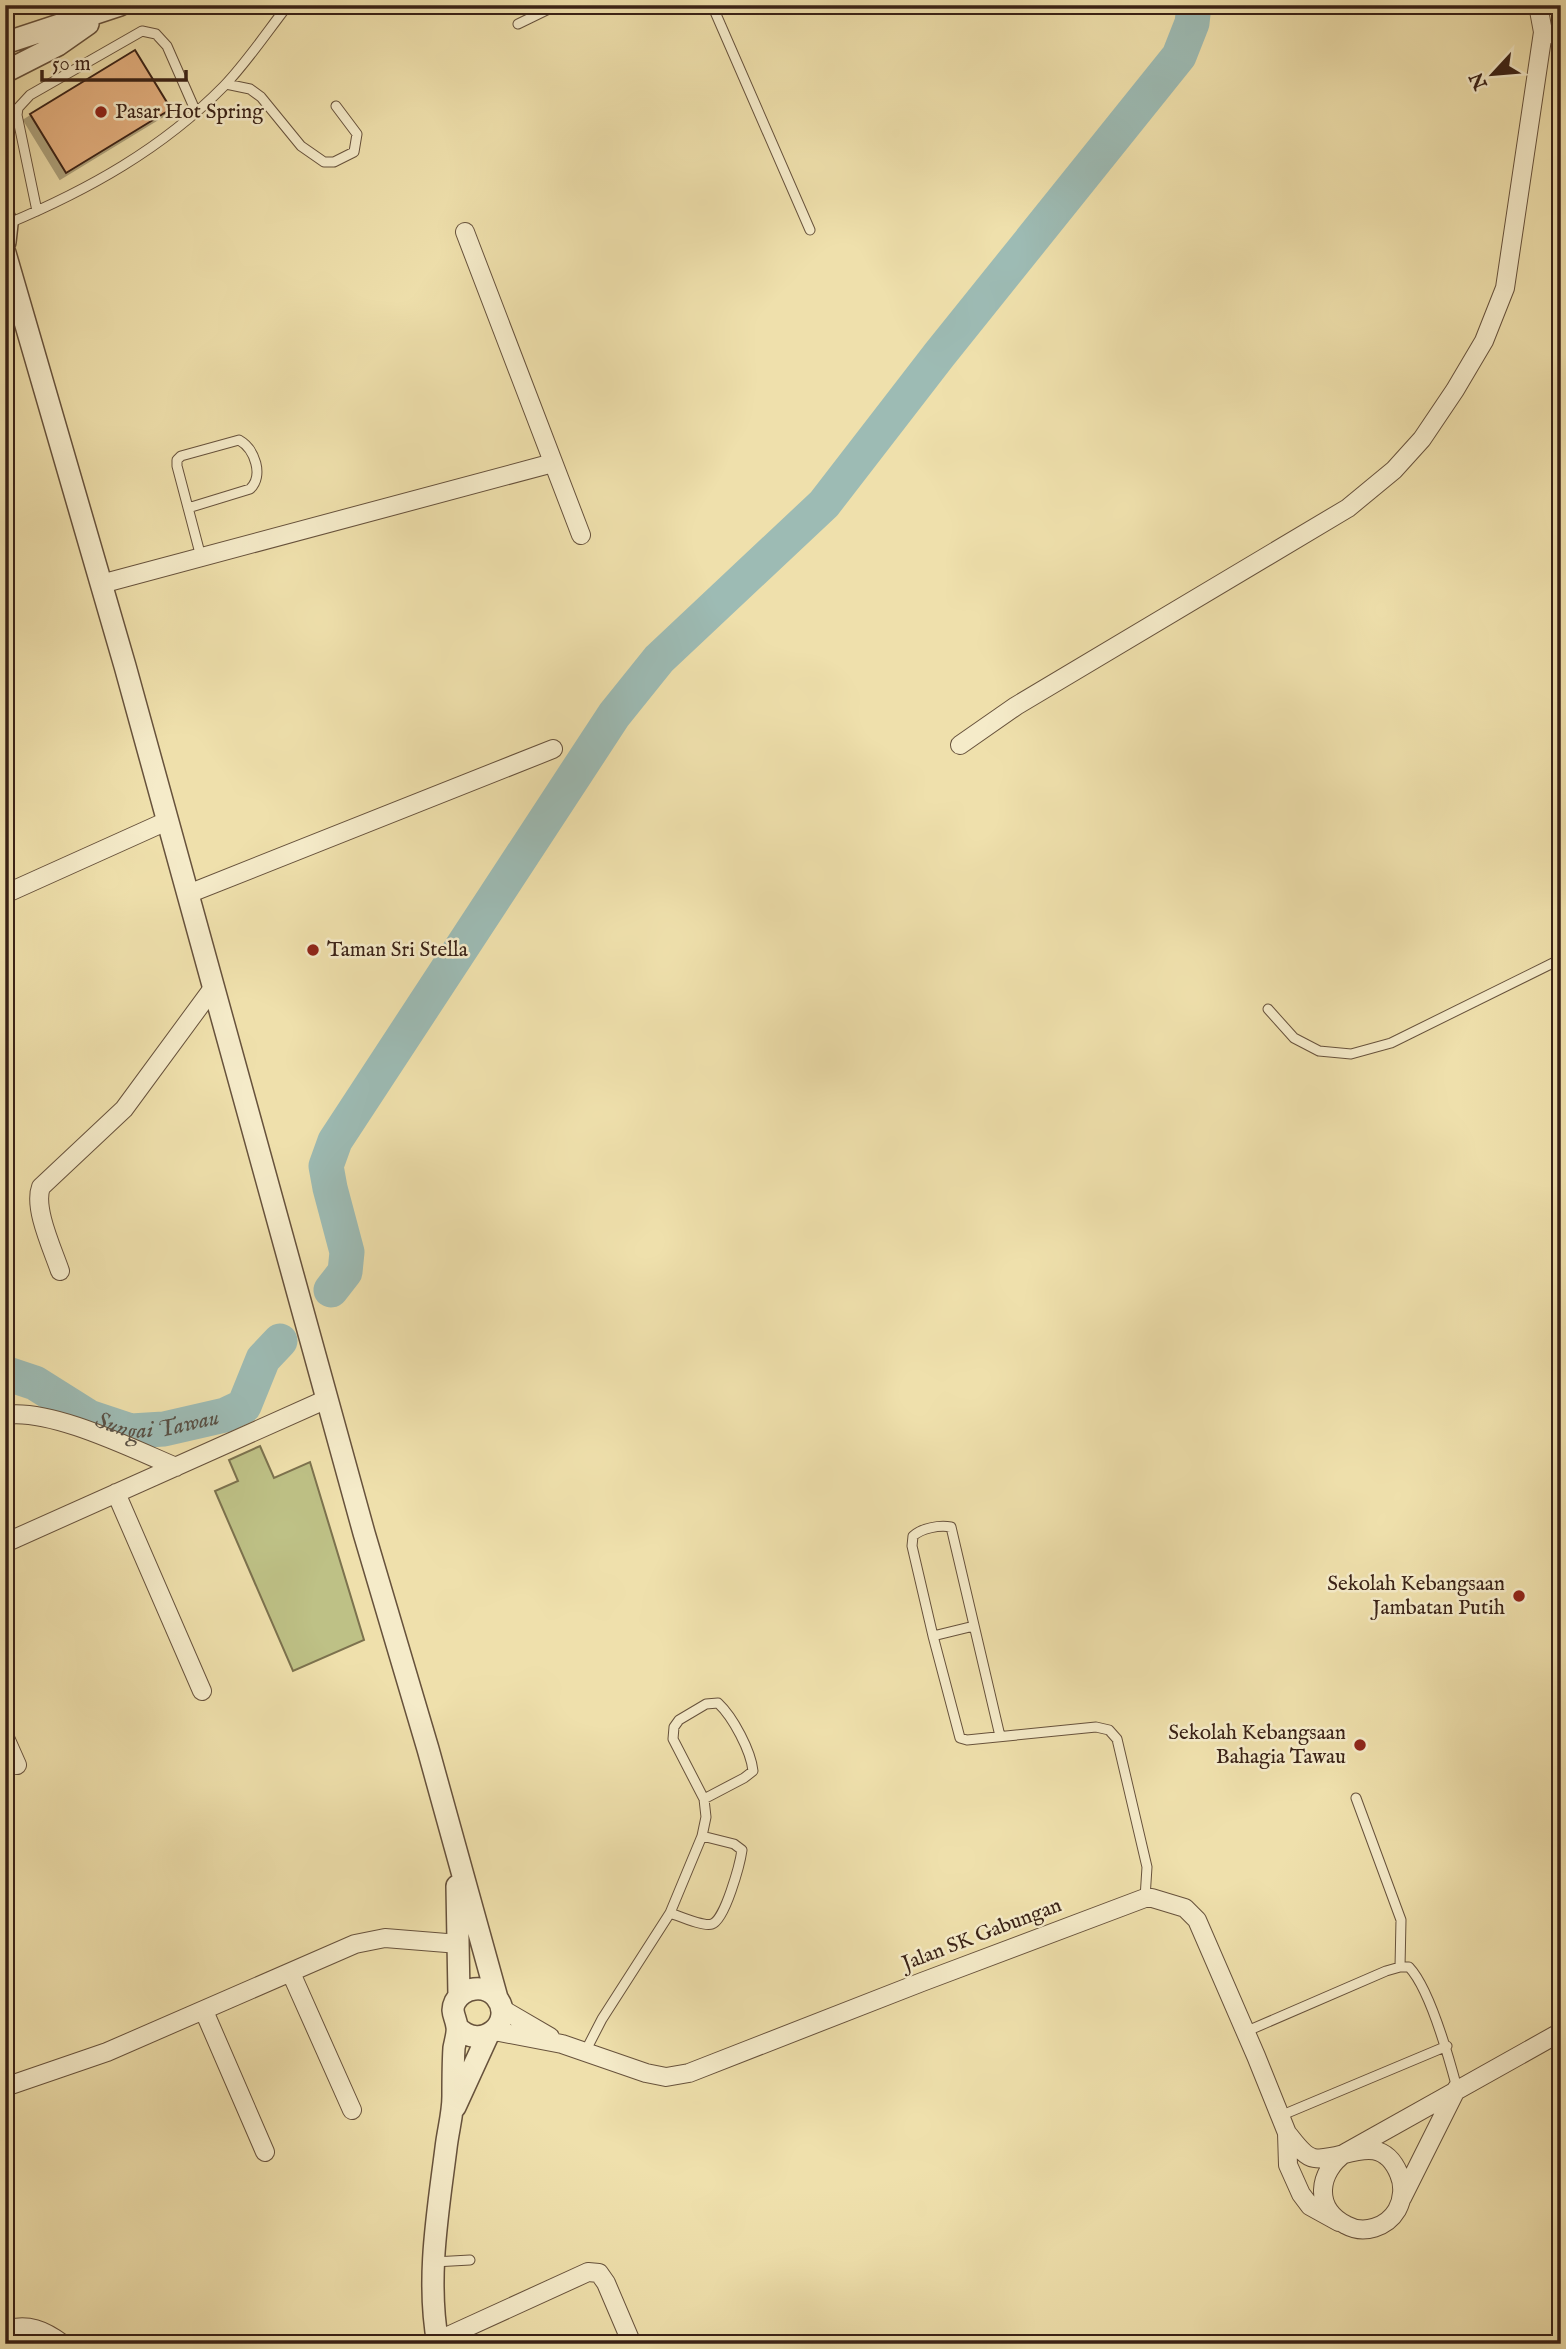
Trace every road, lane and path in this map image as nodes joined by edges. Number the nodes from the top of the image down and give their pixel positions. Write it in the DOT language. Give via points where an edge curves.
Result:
graph roads {
  1 [pos="288,5"];
  2 [pos="556,5"];
  3 [pos="712,5"];
  4 [pos="1538,5"];
  5 [pos="113,8"];
  6 [pos="518,24"];
  7 [pos="1543,32"];
  8 [pos="5,43"];
  9 [pos="1561,45"];
  10 [pos="5,72"];
  11 [pos="226,84"];
  12 [pos="336,106"];
  13 [pos="196,111"];
  14 [pos="37,211"];
  15 [pos="6,228"];
  16 [pos="810,230"];
  17 [pos="466,232"];
  18 [pos="5,253"];
  19 [pos="553,463"];
  20 [pos="188,508"];
  21 [pos="581,535"];
  22 [pos="201,557"];
  23 [pos="101,584"];
  24 [pos="960,745"];
  25 [pos="552,749"];
  26 [pos="167,821"];
  27 [pos="5,894"];
  28 [pos="188,894"];
  29 [pos="1561,959"];
  30 [pos="214,988"];
  31 [pos="1268,1009"];
  32 [pos="60,1271"];
  33 [pos="327,1399"];
  34 [pos="5,1415"];
  35 [pos="176,1467"];
  36 [pos="116,1493"];
  37 [pos="5,1543"];
  38 [pos="974,1626"];
  39 [pos="933,1636"];
  40 [pos="202,1691"];
  41 [pos="1000,1736"];
  42 [pos="5,1738"];
  43 [pos="17,1765"];
  44 [pos="1356,1798"];
  45 [pos="705,1799"];
  46 [pos="702,1836"];
  47 [pos="456,1846"];
  48 [pos="1148,1898"];
  49 [pos="670,1913"];
  50 [pos="459,1944"];
  51 [pos="1400,1967"];
  52 [pos="291,1973"];
  53 [pos="459,1996"];
  54 [pos="499,2003"];
  55 [pos="204,2011"];
  56 [pos="457,2027"];
  57 [pos="1245,2032"];
  58 [pos="1561,2032"];
  59 [pos="491,2033"];
  60 [pos="562,2044"];
  61 [pos="1447,2046"];
  62 [pos="585,2052"];
  63 [pos="5,2087"];
  64 [pos="1457,2088"];
  65 [pos="352,2110"];
  66 [pos="453,2112"];
  67 [pos="1280,2116"];
  68 [pos="1287,2133"];
  69 [pos="265,2152"];
  70 [pos="1345,2153"];
  71 [pos="1401,2199"];
  72 [pos="1339,2221"];
  73 [pos="470,2260"];
  74 [pos="434,2262"];
  75 [pos="5,2330"];
  76 [pos="437,2342"];
  77 [pos="62,2344"];
  78 [pos="632,2344"];
  1 -- 11 [label="lane"];
  2 -- 6 [label="lane"];
  3 -- 16 [label="lane"];
  4 -- 7 [label="street"];
  5 -- 8 [label="street"];
  5 -- 10 [label="street" via="58,45"];
  7 -- 9 [label="lane"];
  7 -- 24 [label="street" via="1504,288 1484,341 1422,439 1394,470 1348,508 1028,699"];
  11 -- 12 [label="lane" via="250,89 261,97 301,146 324,162 354,152 357,134"];
  11 -- 13 [label="lane"];
  13 -- 14 [label="lane" via="125,166"];
  13 -- 14 [label="lane" via="167,46 156,34 142,32 30,95 17,115"];
  14 -- 15 [label="lane"];
  17 -- 19 [label="street"];
  18 -- 23 [label="street"];
  19 -- 21 [label="street"];
  19 -- 22 [label="street"];
  20 -- 20 [label="lane" via="177,466 181,456 239,440 250,448 256,484"];
  20 -- 22 [label="lane"];
  22 -- 23 [label="street"];
  23 -- 26 [label="street"];
  25 -- 28 [label="street"];
  26 -- 27 [label="street"];
  26 -- 28 [label="street"];
  28 -- 30 [label="street"];
  29 -- 31 [label="lane" via="1391,1043 1351,1054 1319,1051 1294,1038"];
  30 -- 32 [label="street" via="124,1109 41,1187 40,1210"];
  30 -- 33 [label="street"];
  33 -- 35 [label="street"];
  33 -- 47 [label="street"];
  34 -- 35 [label="street" via="70,1425"];
  35 -- 36 [label="street"];
  36 -- 37 [label="street"];
  36 -- 40 [label="street"];
  38 -- 39 [label="lane"];
  38 -- 39 [label="lane" via="951,1527 918,1531 912,1546"];
  38 -- 41 [label="lane"];
  39 -- 41 [label="lane" via="960,1738"];
  41 -- 48 [label="lane" via="1096,1727 1109,1730 1117,1739 1147,1867"];
  42 -- 43 [label="street"];
  44 -- 51 [label="lane" via="1401,1920"];
  45 -- 45 [label="lane" via="673,1739 674,1727 706,1704 718,1703 751,1758 753,1771"];
  45 -- 46 [label="lane"];
  46 -- 49 [label="lane"];
  46 -- 49 [label="lane" via="742,1850 722,1914 709,1925"];
  47 -- 50 [label="street"];
  47 -- 54 [label="street"];
  48 -- 57 [label="street" via="1185,1908 1197,1920"];
  48 -- 62 [label="street, Jalan SK Gabungan" via="689,2074 666,2077 646,2073"];
  49 -- 62 [label="lane"];
  50 -- 52 [label="street" via="385,1938 355,1944"];
  50 -- 53 [label="street"];
  51 -- 57 [label="lane"];
  51 -- 61 [label="lane" via="1409,1967 1419,1981"];
  52 -- 55 [label="street"];
  52 -- 65 [label="street"];
  53 -- 54 [label="street" via="478,1988"];
  53 -- 56 [label="street" via="453,2011"];
  54 -- 59 [label="street" via="501,2021"];
  54 -- 60 [label="street, Jalan SK Gabungan"];
  55 -- 63 [label="street" via="107,2052"];
  55 -- 69 [label="street"];
  56 -- 59 [label="street" via="476,2038"];
  56 -- 66 [label="street"];
  57 -- 67 [label="street"];
  58 -- 64 [label="street"];
  59 -- 60 [label="street, Jalan SK Gabungan"];
  59 -- 66 [label="street"];
  60 -- 62 [label="street, Jalan SK Gabungan"];
  61 -- 64 [label="lane"];
  61 -- 67 [label="lane"];
  64 -- 70 [label="street"];
  64 -- 71 [label="street"];
  66 -- 74 [label="street"];
  67 -- 68 [label="street"];
  68 -- 70 [label="street" via="1311,2158"];
  68 -- 72 [label="street" via="1288,2165 1301,2194 1310,2206"];
  70 -- 71 [label="street" via="1370,2150 1392,2163 1399,2174"];
  70 -- 72 [label="street" via="1326,2171 1323,2185 1327,2207"];
  71 -- 72 [label="street" via="1396,2211 1376,2228 1350,2228"];
  73 -- 74 [label="lane"];
  74 -- 76 [label="street"];
  75 -- 77 [label="street" via="34,2327"];
  76 -- 78 [label="street" via="588,2272 599,2273 606,2283"];
}
